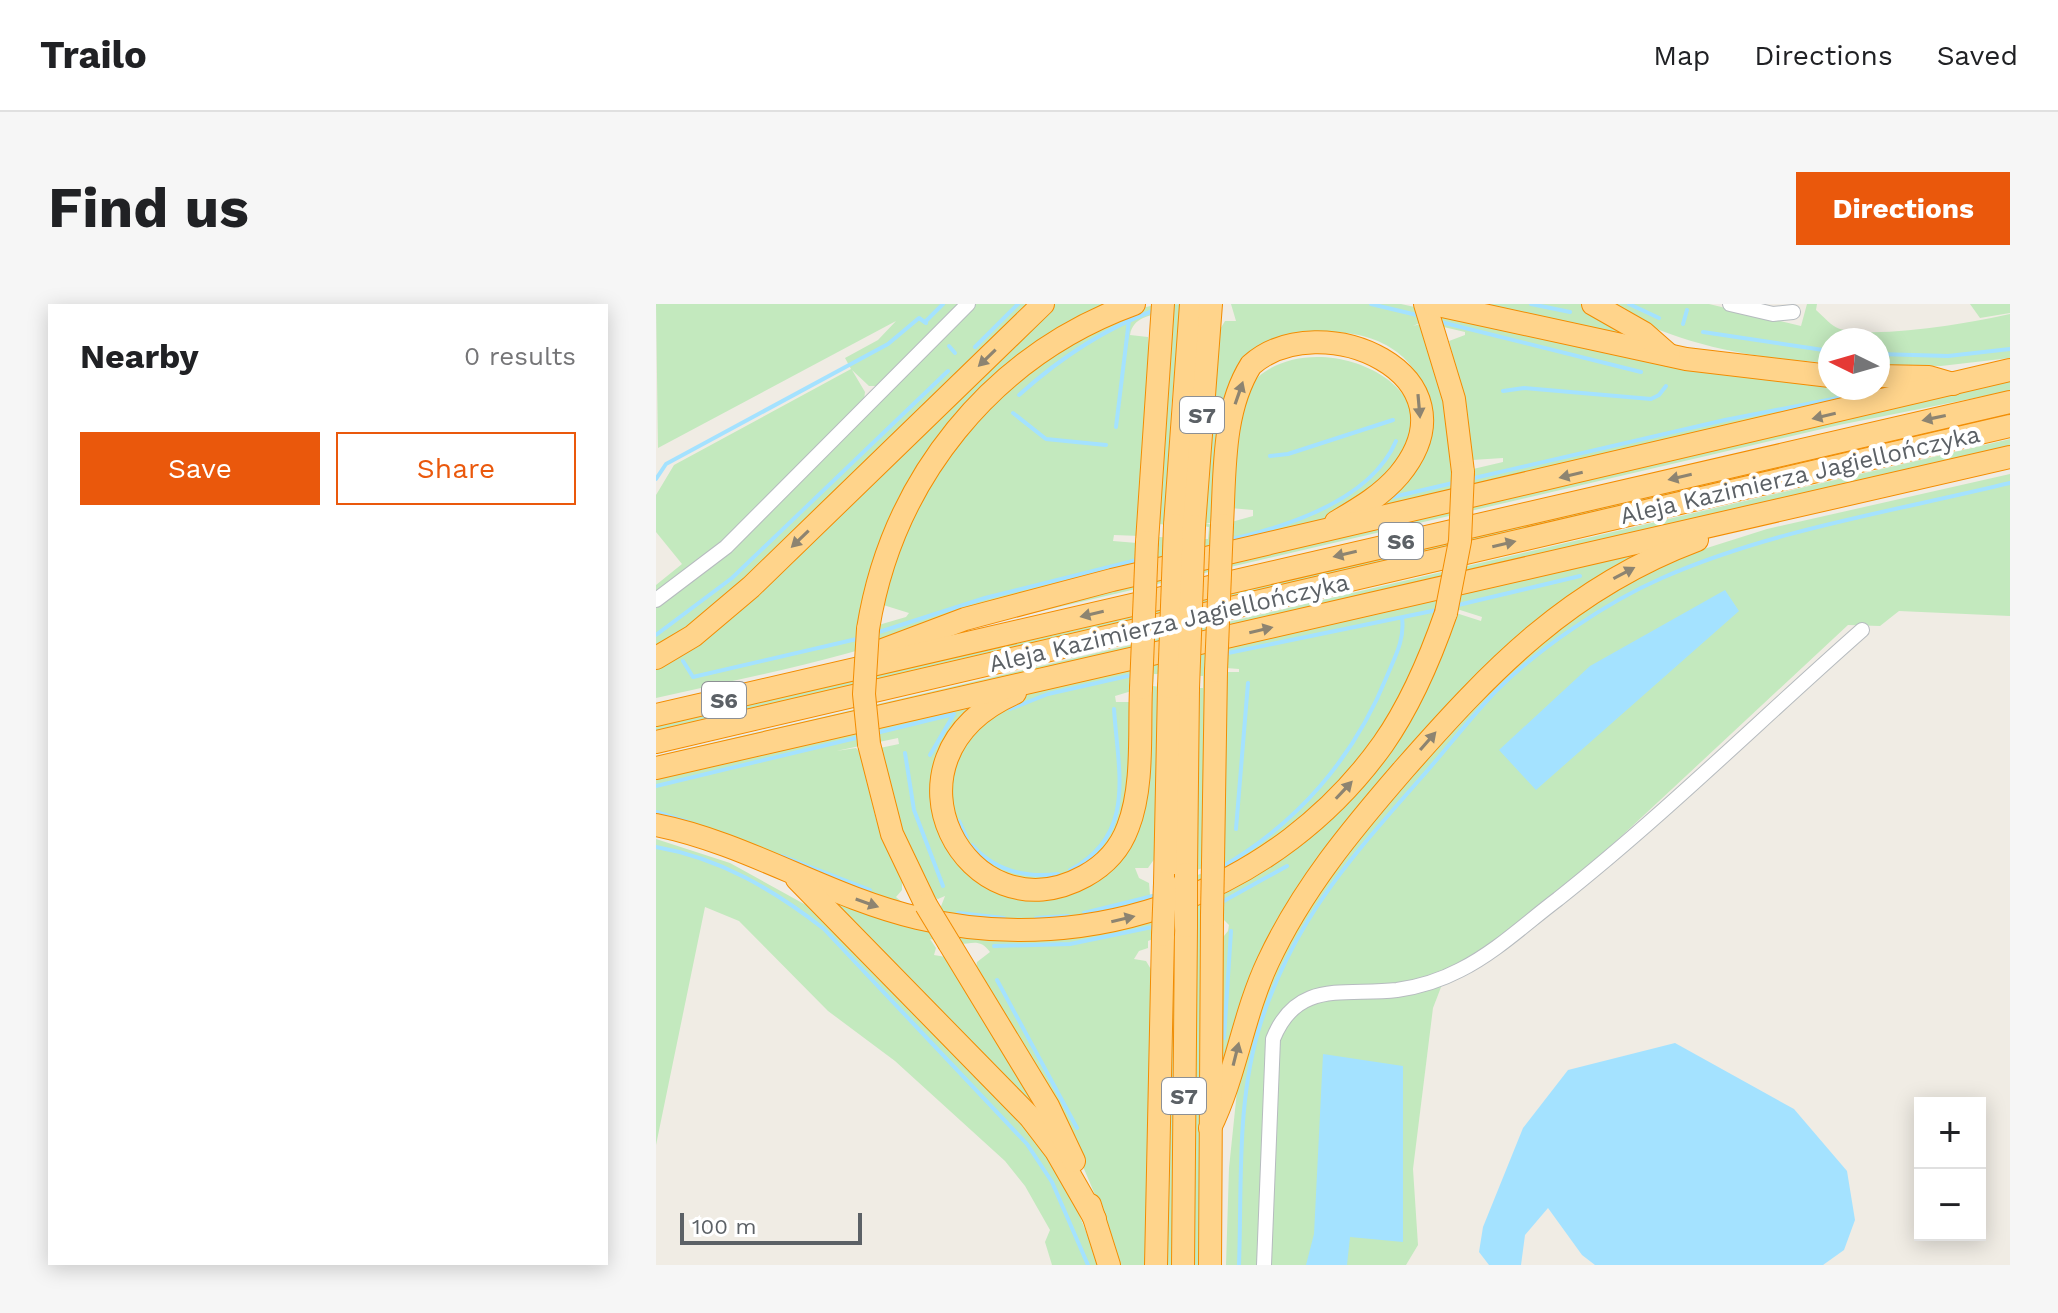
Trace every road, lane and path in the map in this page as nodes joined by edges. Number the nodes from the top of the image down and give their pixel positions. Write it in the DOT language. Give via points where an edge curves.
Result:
graph roads {
  1 [pos="968,304"];
  2 [pos="1043,304"];
  3 [pos="1134,304"];
  4 [pos="1593,304"];
  5 [pos="1730,304"];
  6 [pos="1198,305"];
  7 [pos="1163,309"];
  8 [pos="1430,311"];
  9 [pos="1793,312"];
  10 [pos="1670,356"];
  11 [pos="2010,370"];
  12 [pos="1818,375"];
  13 [pos="1890,376"];
  14 [pos="1954,385"];
  15 [pos="2010,402"];
  16 [pos="2010,426"];
  17 [pos="2010,457"];
  18 [pos="1773,511"];
  19 [pos="1319,531"];
  20 [pos="656,600"];
  21 [pos="1862,630"];
  22 [pos="656,658"];
  23 [pos="1048,679"];
  24 [pos="793,684"];
  25 [pos="1178,688"];
  26 [pos="656,715"];
  27 [pos="656,742"];
  28 [pos="656,768"];
  29 [pos="656,825"];
  30 [pos="794,875"];
  31 [pos="1210,1128"];
  32 [pos="1095,1219"];
  33 [pos="1109,1265"];
  34 [pos="1156,1265"];
  35 [pos="1183,1265"];
  36 [pos="1210,1265"];
  37 [pos="1264,1265"];
  1 -- 20 [label="lane" via="726,547"];
  2 -- 22 [label="highway, one-way" via="742,595 693,636"];
  3 -- 32 [label="highway, bridge" via="1040,351 997,385 952,434 918,483 880,572 868,629 864,694 869,744 892,834 926,905 1048,1106 1069,1146"];
  4 -- 10 [label="highway" via="1644,333"];
  5 -- 9 [label="lane" via="1773,314"];
  6 -- 25 [label="highway, S7, bridge"];
  7 -- 23 [label="highway, bridge" via="1134,809 1120,843 1099,869 1073,883 1024,889 986,874 955,845 942,808 942,771 969,721 995,702"];
  8 -- 10 [label="highway"];
  30 -- 8 [label="highway, one-way, bridge" via="891,911 991,930 1044,930 1093,925 1177,903 1256,863 1302,830 1384,742 1430,657 1446,613 1460,541 1463,472 1454,399"];
  10 -- 12 [label="highway"];
  11 -- 14 [label="highway"];
  13 -- 14 [label="highway" via="1929,377"];
  14 -- 19 [label="highway, one-way"];
  15 -- 24 [label="highway, Aleja Kazimierza Jagiellończyka / S6, one-way"];
  27 -- 16 [label="highway, Aleja Kazimierza Jagiellończyka / S6, one-way"];
  17 -- 18 [label="highway"];
  23 -- 18 [label="highway, one-way"];
  31 -- 18 [label="highway, one-way" via="1227,1093 1259,981 1286,924 1347,836 1451,715 1522,643 1592,591 1656,557"];
  19 -- 24 [label="highway" via="993,611"];
  31 -- 19 [label="highway, one-way, bridge" via="1216,671 1229,433 1250,367 1266,347 1305,325 1333,322 1372,333 1401,356 1418,393 1420,420 1400,474 1373,499"];
  21 -- 37 [label="lane" via="1607,860 1475,962 1411,987 1333,992 1308,997 1290,1009 1273,1039"];
  23 -- 28 [label="highway"];
  24 -- 26 [label="highway, Aleja Kazimierza Jagiellończyka / S6"];
  25 -- 34 [label="highway, S7, bridge" via="1163,935"];
  25 -- 35 [label="highway, S7, bridge" via="1186,874"];
  29 -- 30 [label="highway"];
  30 -- 32 [label="highway" via="1030,1117"];
  31 -- 36 [label="highway"];
  32 -- 33 [label="highway"];
}
